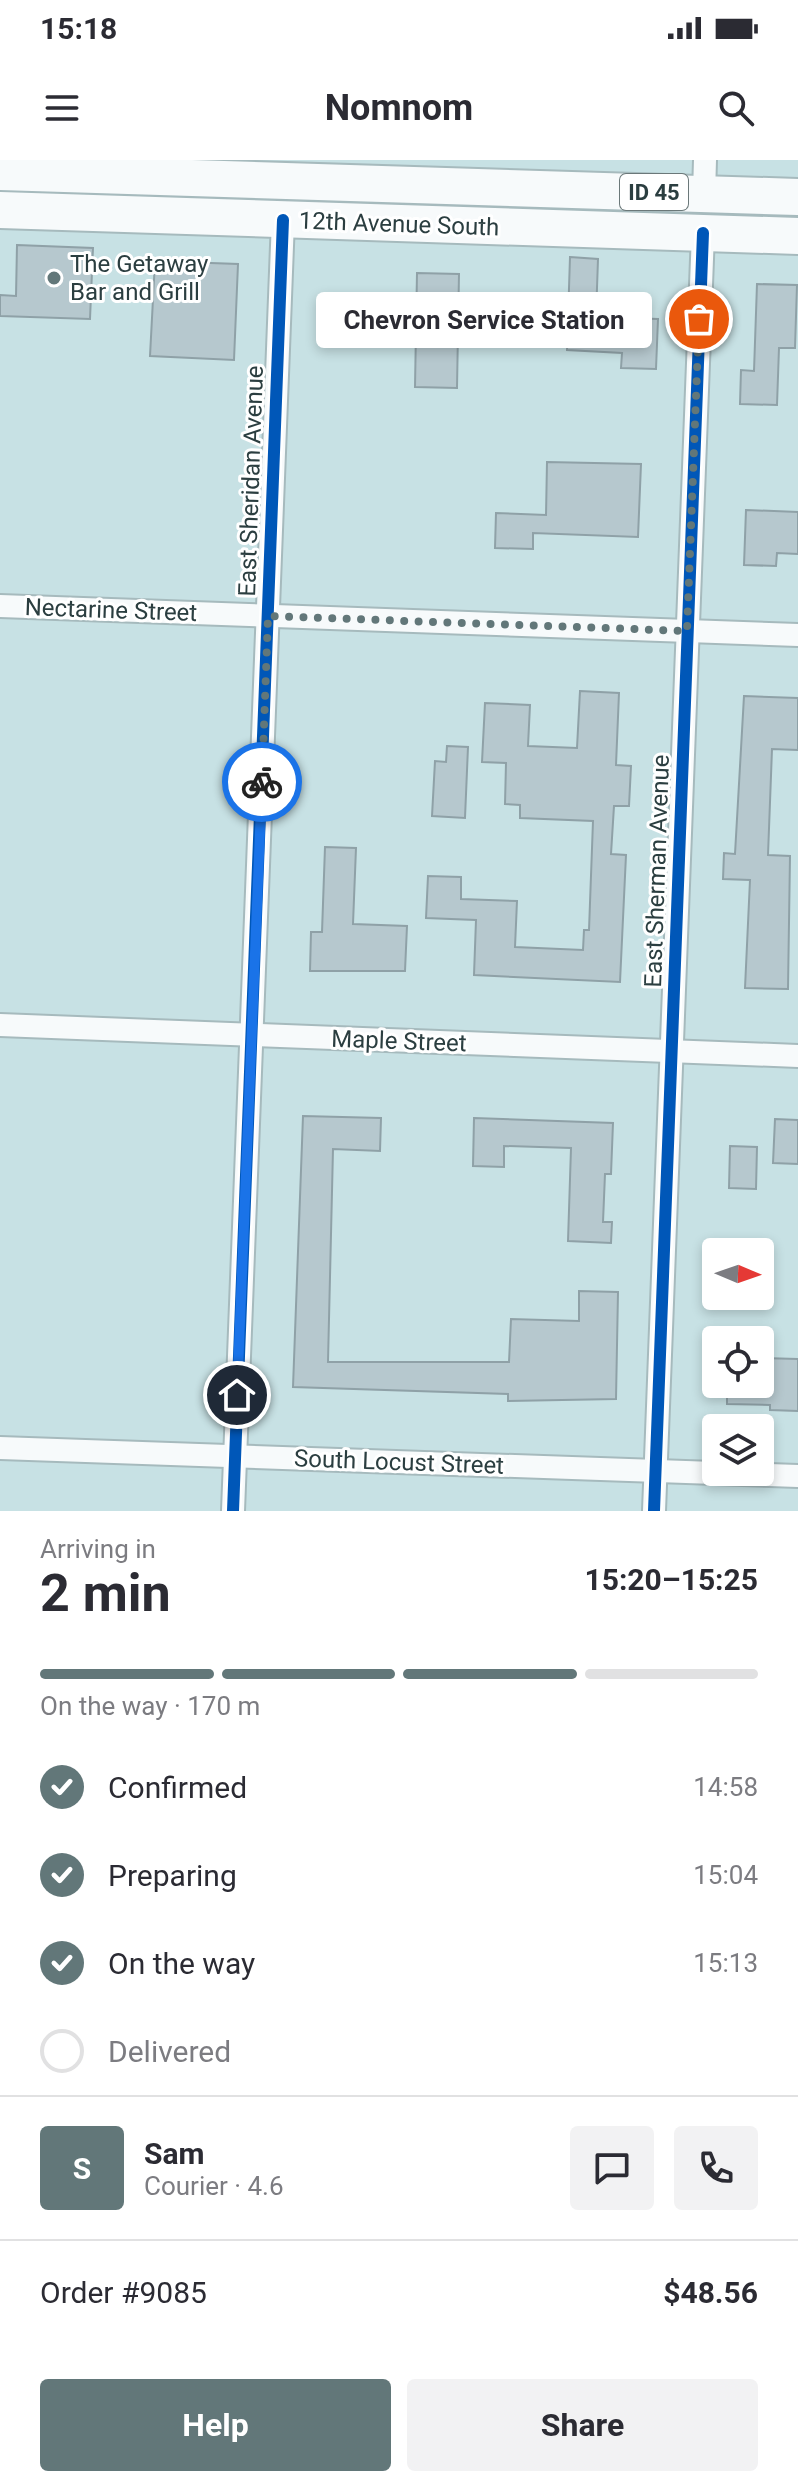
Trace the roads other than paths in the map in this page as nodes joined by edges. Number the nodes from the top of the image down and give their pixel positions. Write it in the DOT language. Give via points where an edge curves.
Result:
graph roads {
  1 [pos="0,172"];
  2 [pos="705,177"];
  3 [pos="279,181"];
  4 [pos="566,190"];
  5 [pos="798,197"];
  6 [pos="0,210"];
  7 [pos="122,214"];
  8 [pos="798,216"];
  9 [pos="292,220"];
  10 [pos="703,233"];
  11 [pos="798,236"];
  12 [pos="0,606"];
  13 [pos="268,616"];
  14 [pos="687,631"];
  15 [pos="798,635"];
  16 [pos="0,1025"];
  17 [pos="252,1036"];
  18 [pos="672,1052"];
  19 [pos="798,1056"];
  20 [pos="0,1448"];
  21 [pos="235,1456"];
  22 [pos="656,1471"];
  23 [pos="798,1476"];
  24 [pos="233,1511"];
  25 [pos="654,1511"];
  1 -- 3 [label="main road, 12th Avenue South / ID 45"];
  2 -- 4 [label="main road, 12th Avenue South / ID 45"];
  2 -- 5 [label="main road, 12th Avenue South / ID 45"];
  3 -- 4 [label="main road, 12th Avenue South / ID 45"];
  3 -- 7 [label="main road" via="248,198 144,197"];
  4 -- 9 [label="main road" via="511,206 324,200"];
  6 -- 7 [label="main road, 12th Avenue South / ID 45"];
  7 -- 9 [label="main road, 12th Avenue South / ID 45"];
  8 -- 10 [label="main road" via="727,214"];
  9 -- 10 [label="main road, 12th Avenue South / ID 45"];
  9 -- 13 [label="street, East Sheridan Avenue"];
  10 -- 11 [label="main road, 12th Avenue South / ID 45"];
  10 -- 14 [label="street, East Sherman Avenue"];
  12 -- 13 [label="street, Nectarine Street"];
  13 -- 14 [label="street, Nectarine Street"];
  13 -- 17 [label="street, East Sheridan Avenue"];
  14 -- 15 [label="street, Nectarine Street"];
  14 -- 18 [label="street, East Sherman Avenue"];
  16 -- 17 [label="street, Maple Street"];
  17 -- 18 [label="street, Maple Street"];
  17 -- 21 [label="street, East Sheridan Avenue"];
  18 -- 19 [label="street, Maple Street"];
  18 -- 22 [label="street, East Sherman Avenue"];
  20 -- 21 [label="street, South Locust Street"];
  21 -- 22 [label="street, South Locust Street"];
  21 -- 24 [label="street, East Sheridan Avenue"];
  22 -- 23 [label="street, South Locust Street"];
  22 -- 25 [label="street, East Sherman Avenue"];
}
